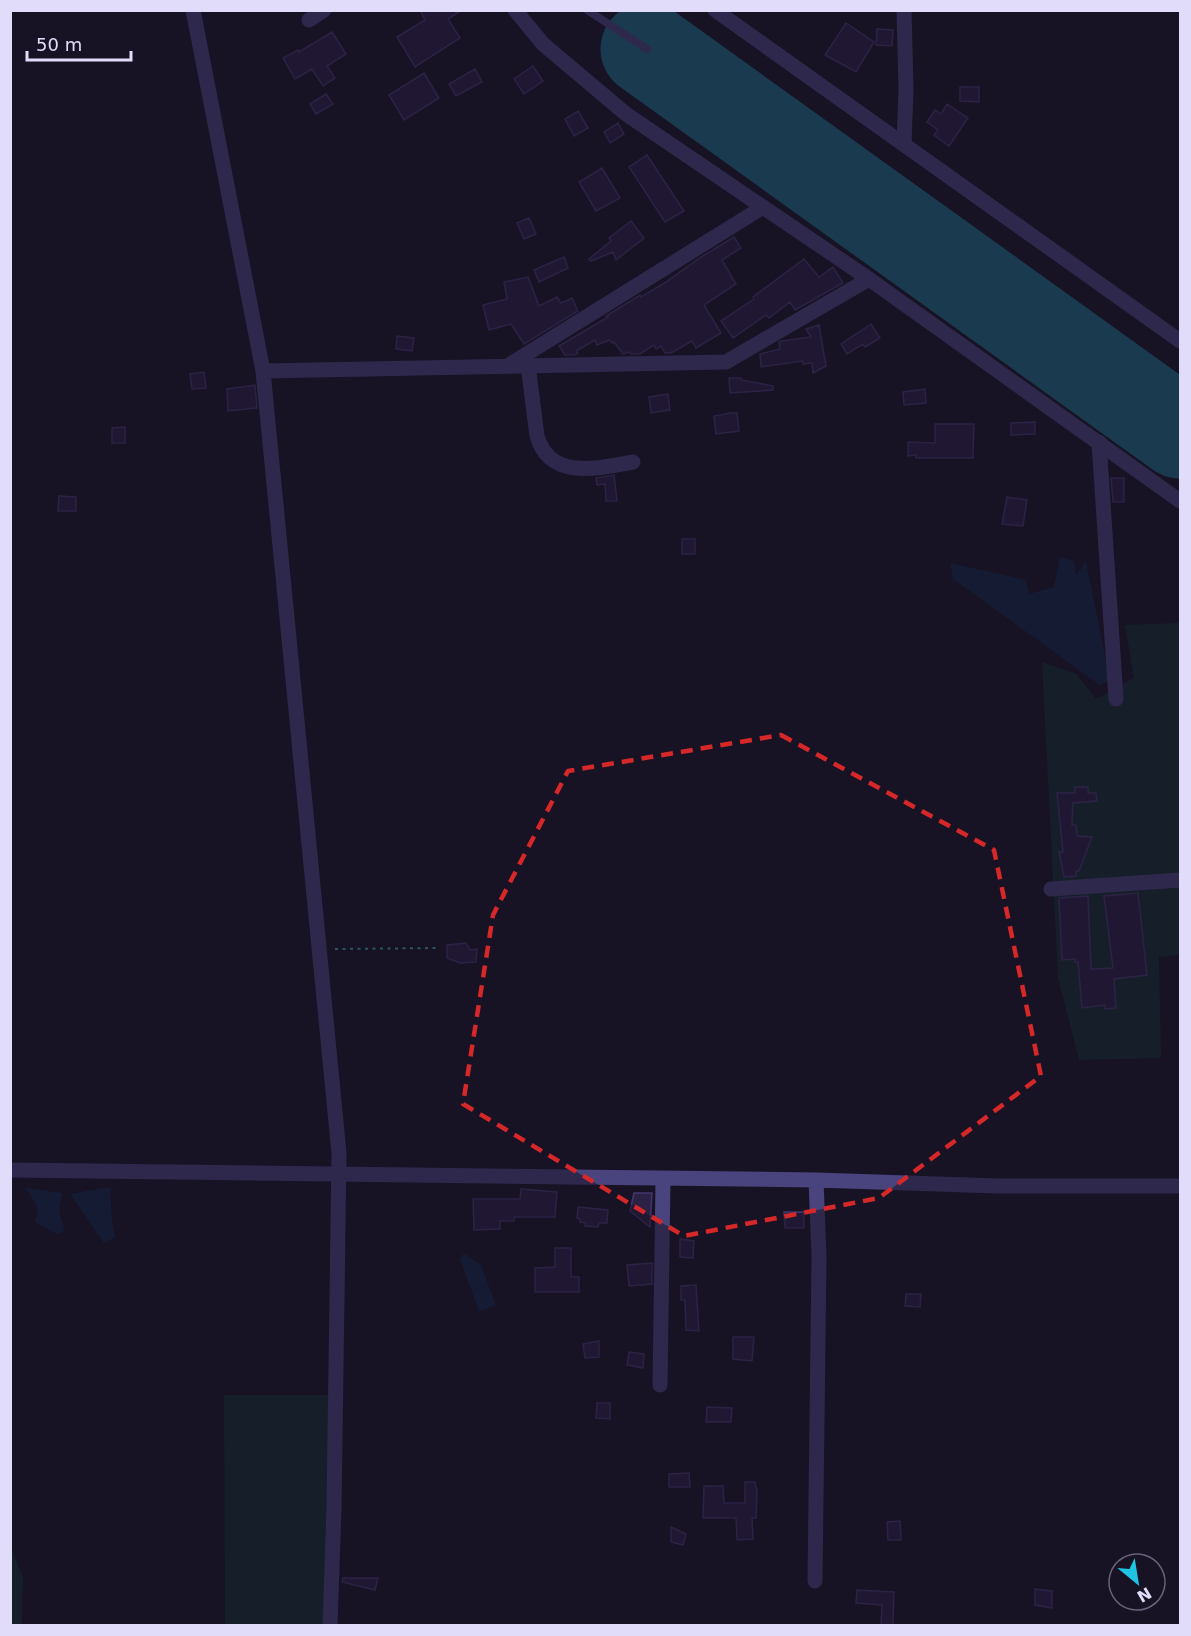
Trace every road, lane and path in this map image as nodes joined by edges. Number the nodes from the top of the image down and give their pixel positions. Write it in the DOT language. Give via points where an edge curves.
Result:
graph roads {
  1 [pos="194,10"];
  2 [pos="324,10"];
  3 [pos="515,10"];
  4 [pos="588,10"];
  5 [pos="715,10"];
  6 [pos="904,10"];
  7 [pos="309,20"];
  8 [pos="647,49"];
  9 [pos="904,143"];
  10 [pos="763,207"];
  11 [pos="869,279"];
  12 [pos="1180,341"];
  13 [pos="508,365"];
  14 [pos="528,365"];
  15 [pos="263,371"];
  16 [pos="1099,442"];
  17 [pos="633,462"];
  18 [pos="1180,501"];
  19 [pos="1116,699"];
  20 [pos="1180,880"];
  21 [pos="1052,890"];
  22 [pos="438,948"];
  23 [pos="320,949"];
  24 [pos="10,1170"];
  25 [pos="338,1176"];
  26 [pos="663,1179"];
  27 [pos="816,1180"];
  28 [pos="1180,1186"];
  29 [pos="660,1385"];
  30 [pos="815,1581"];
  31 [pos="330,1626"];
  1 -- 15 [label="street"];
  2 -- 7 [label="street"];
  3 -- 10 [label="street" via="548,50 626,114"];
  4 -- 8 [label="lane"];
  5 -- 9 [label="street"];
  6 -- 9 [label="street"];
  9 -- 12 [label="street"];
  10 -- 11 [label="street"];
  10 -- 13 [label="street"];
  11 -- 14 [label="street" via="726,362"];
  11 -- 16 [label="street"];
  13 -- 14 [label="street"];
  13 -- 15 [label="street"];
  14 -- 17 [label="street" via="537,436 547,457 584,470"];
  15 -- 23 [label="street"];
  16 -- 18 [label="street"];
  16 -- 19 [label="street"];
  20 -- 21 [label="street"];
  22 -- 23 [label="path"];
  23 -- 25 [label="street"];
  24 -- 25 [label="street"];
  25 -- 26 [label="street"];
  25 -- 31 [label="street"];
  26 -- 27 [label="street"];
  26 -- 29 [label="street"];
  27 -- 28 [label="street"];
  27 -- 30 [label="street" via="819,1257"];
}
